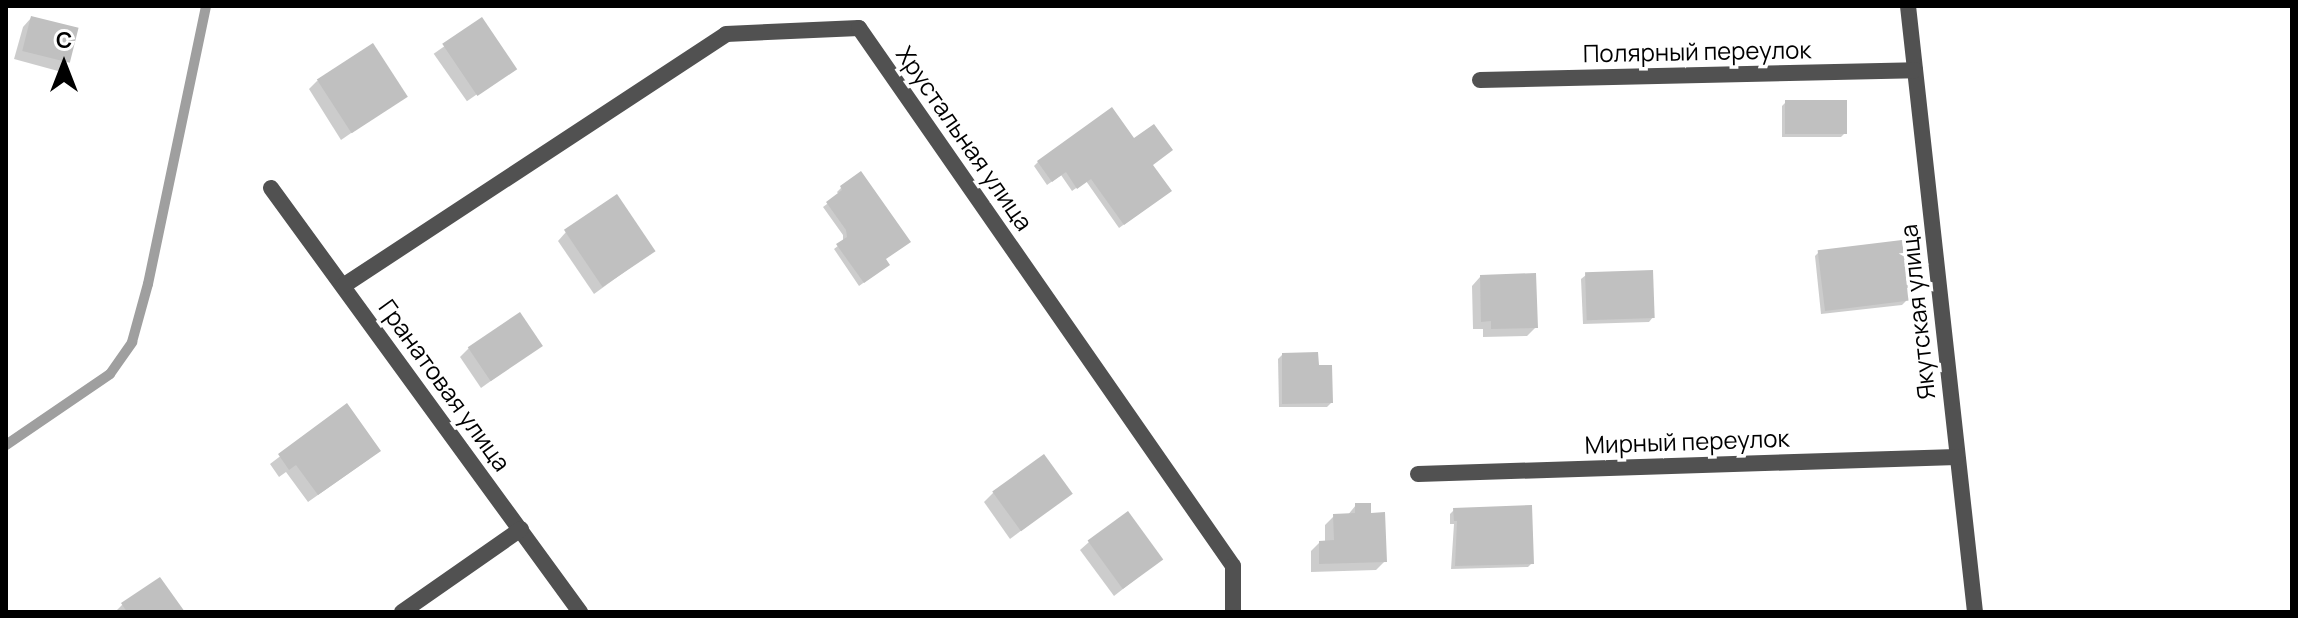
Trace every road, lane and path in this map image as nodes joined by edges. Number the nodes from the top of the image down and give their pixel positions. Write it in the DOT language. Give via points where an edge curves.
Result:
graph roads {
  1 [pos="1908,6"];
  2 [pos="1915,70"];
  3 [pos="1480,80"];
  4 [pos="271,188"];
  5 [pos="343,286"];
  6 [pos="1957,457"];
  7 [pos="1418,474"];
  8 [pos="521,529"];
  9 [pos="402,612"];
  10 [pos="580,612"];
  11 [pos="1233,612"];
  12 [pos="1975,612"];
  1 -- 2 [label="street, Якутская улица"];
  2 -- 3 [label="street, Полярный переулок"];
  2 -- 6 [label="street, Якутская улица"];
  4 -- 5 [label="street, Гранатовая улица"];
  5 -- 8 [label="street, Гранатовая улица"];
  5 -- 11 [label="street, Хрустальная улица" via="726,34 859,28 1233,566"];
  6 -- 7 [label="street, Мирный переулок"];
  6 -- 12 [label="street, Якутская улица"];
  8 -- 9 [label="street"];
  8 -- 10 [label="street, Гранатовая улица"];
}
